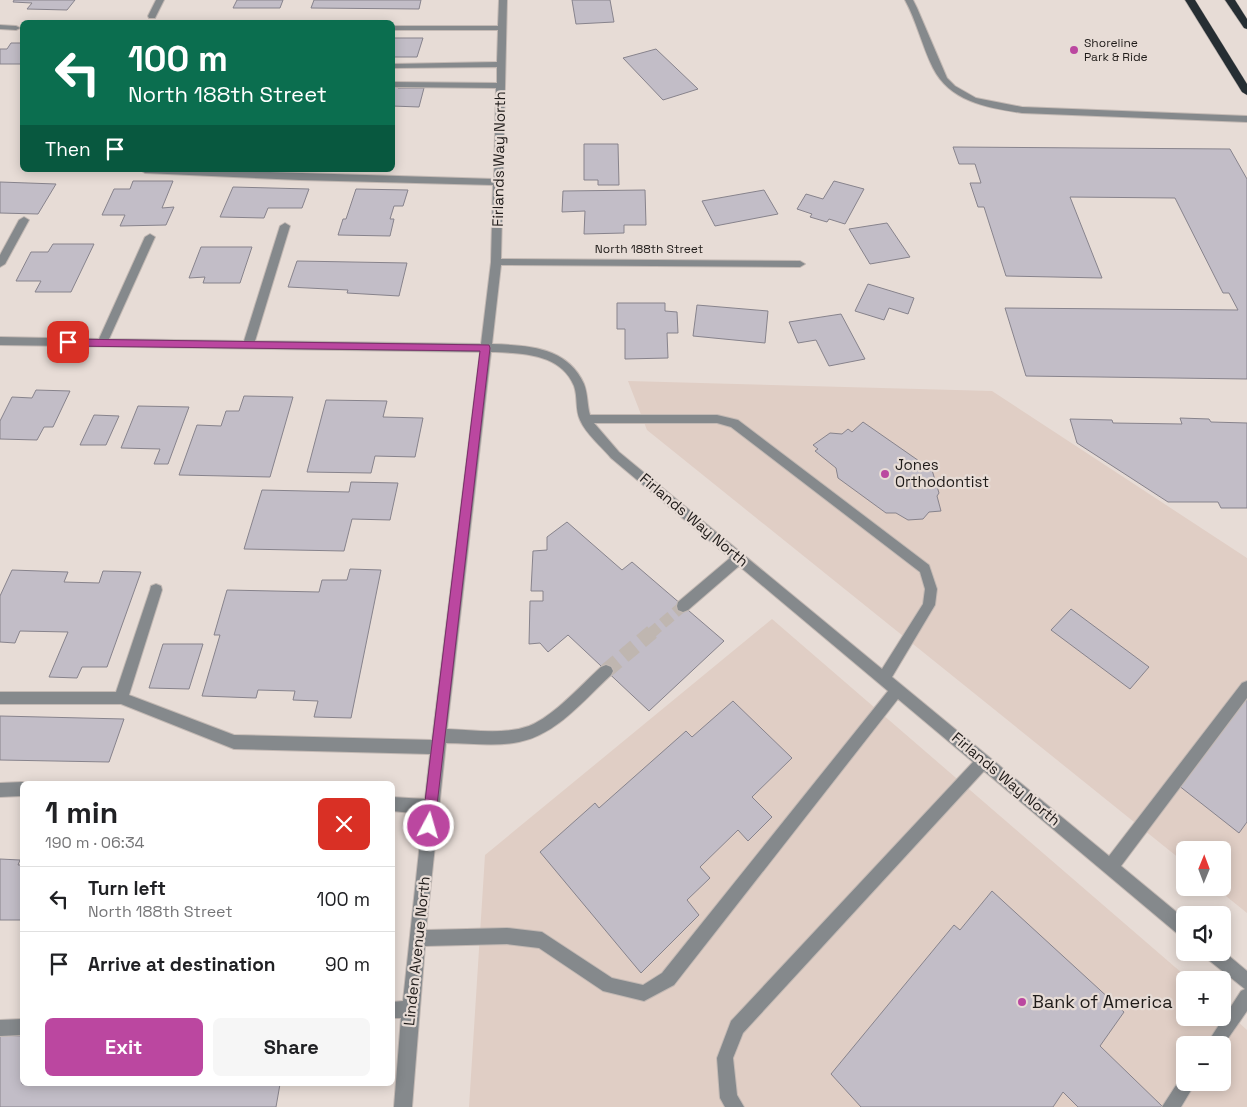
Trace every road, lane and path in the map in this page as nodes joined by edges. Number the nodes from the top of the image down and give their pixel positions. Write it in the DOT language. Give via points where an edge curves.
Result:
graph roads {
  1 [pos="160,0"];
  2 [pos="503,0"];
  3 [pos="910,0"];
  4 [pos="1190,0"];
  5 [pos="1230,0"];
  6 [pos="152,16"];
  7 [pos="1247,26"];
  8 [pos="0,28"];
  9 [pos="16,28"];
  10 [pos="395,28"];
  11 [pos="502,28"];
  12 [pos="501,64"];
  13 [pos="395,66"];
  14 [pos="395,84"];
  15 [pos="501,86"];
  16 [pos="1247,92"];
  17 [pos="1247,119"];
  18 [pos="189,172"];
  19 [pos="498,182"];
  20 [pos="24,220"];
  21 [pos="285,226"];
  22 [pos="150,237"];
  23 [pos="496,262"];
  24 [pos="0,264"];
  25 [pos="800,264"];
  26 [pos="0,342"];
  27 [pos="102,343"];
  28 [pos="248,345"];
  29 [pos="486,348"];
  30 [pos="585,419"];
  31 [pos="740,558"];
  32 [pos="156,590"];
  33 [pos="683,606"];
  34 [pos="606,671"];
  35 [pos="884,677"];
  36 [pos="1247,687"];
  37 [pos="898,689"];
  38 [pos="0,698"];
  39 [pos="121,698"];
  40 [pos="439,741"];
  41 [pos="984,760"];
  42 [pos="20,789"];
  43 [pos="0,790"];
  44 [pos="395,804"];
  45 [pos="431,807"];
  46 [pos="1110,866"];
  47 [pos="1176,921"];
  48 [pos="418,938"];
  49 [pos="1222,961"];
  50 [pos="1247,982"];
  51 [pos="1247,997"];
  52 [pos="410,1008"];
  53 [pos="395,1010"];
  54 [pos="20,1027"];
  55 [pos="0,1028"];
  56 [pos="1220,1036"];
  57 [pos="1182,1091"];
  58 [pos="403,1107"];
  59 [pos="735,1107"];
  60 [pos="1171,1107"];
  1 -- 6 [label="street"];
  2 -- 11 [label="street, Firlands Way North"];
  3 -- 17 [label="street" via="944,80 958,92 977,101 1022,110"];
  4 -- 16 [label="highway"];
  5 -- 7 [label="highway"];
  8 -- 9 [label="street"];
  10 -- 11 [label="street"];
  11 -- 12 [label="street, Firlands Way North"];
  12 -- 13 [label="street"];
  12 -- 15 [label="street, Firlands Way North"];
  14 -- 15 [label="street"];
  15 -- 19 [label="street, Firlands Way North"];
  18 -- 19 [label="street"];
  19 -- 23 [label="street, Firlands Way North"];
  20 -- 24 [label="street"];
  21 -- 28 [label="street"];
  22 -- 27 [label="street"];
  23 -- 25 [label="street, North 188th Street"];
  23 -- 29 [label="street, Firlands Way North"];
  26 -- 27 [label="street"];
  27 -- 28 [label="street"];
  28 -- 29 [label="street"];
  29 -- 30 [label="street, Firlands Way North" via="529,349 555,358 579,385"];
  29 -- 40 [label="street, Linden Avenue North"];
  30 -- 31 [label="street, Firlands Way North" via="615,455"];
  30 -- 35 [label="street" via="717,419 734,423 925,569 931,589 929,605"];
  31 -- 33 [label="street"];
  31 -- 35 [label="street, Firlands Way North"];
  32 -- 39 [label="street"];
  34 -- 40 [label="street" via="541,728 527,734"];
  35 -- 37 [label="street, Firlands Way North"];
  36 -- 46 [label="street"];
  37 -- 41 [label="street, Firlands Way North"];
  37 -- 48 [label="street" via="668,979 644,993 609,985 542,940 507,936"];
  38 -- 39 [label="street"];
  39 -- 40 [label="street" via="234,742"];
  40 -- 45 [label="street, Linden Avenue North"];
  41 -- 46 [label="street, Firlands Way North"];
  41 -- 59 [label="street" via="737,1027 725,1058 729,1098"];
  42 -- 43 [label="street"];
  44 -- 45 [label="street"];
  45 -- 48 [label="street, Linden Avenue North"];
  46 -- 47 [label="street, Firlands Way North"];
  48 -- 52 [label="street, Linden Avenue North"];
  49 -- 50 [label="street"];
  51 -- 56 [label="street"];
  52 -- 53 [label="street"];
  52 -- 58 [label="street, Linden Avenue North"];
  54 -- 55 [label="street"];
  57 -- 60 [label="street"];
}
